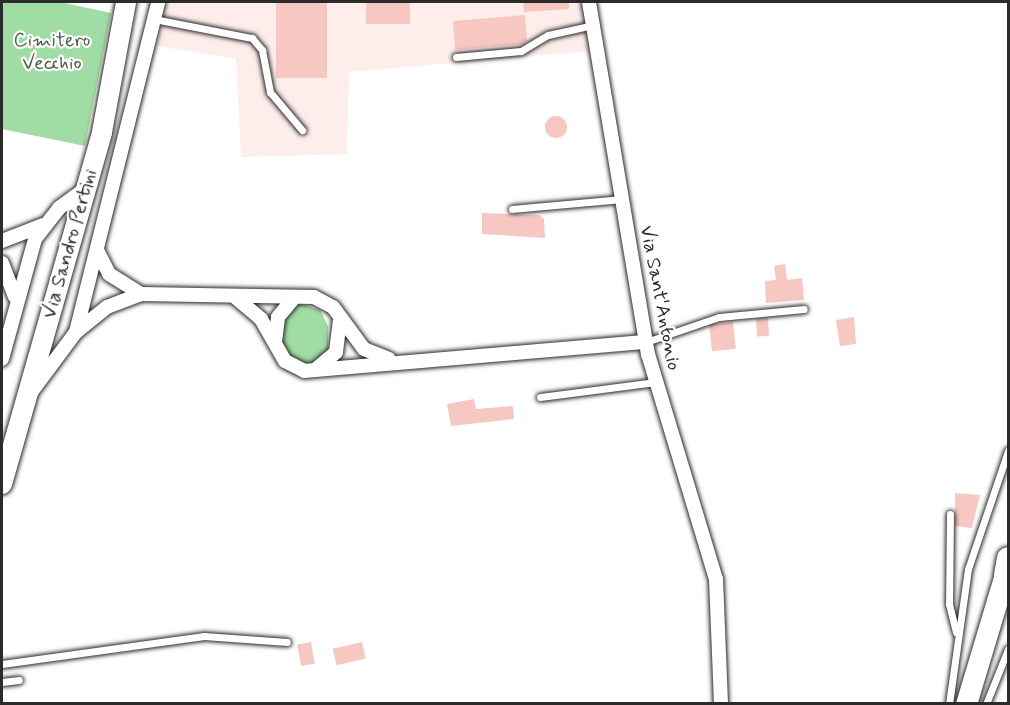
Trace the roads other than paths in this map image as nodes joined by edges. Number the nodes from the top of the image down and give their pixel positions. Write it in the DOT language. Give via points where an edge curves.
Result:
graph roads {
  1 [pos="126,2"];
  2 [pos="158,2"];
  3 [pos="589,2"];
  4 [pos="154,19"];
  5 [pos="593,25"];
  6 [pos="456,57"];
  7 [pos="303,130"];
  8 [pos="87,188"];
  9 [pos="622,199"];
  10 [pos="512,209"];
  11 [pos="43,225"];
  12 [pos="2,241"];
  13 [pos="97,250"];
  14 [pos="2,263"];
  15 [pos="141,294"];
  16 [pos="235,297"];
  17 [pos="295,297"];
  18 [pos="16,301"];
  19 [pos="804,309"];
  20 [pos="340,321"];
  21 [pos="76,332"];
  22 [pos="4,337"];
  23 [pos="646,342"];
  24 [pos="275,345"];
  25 [pos="2,359"];
  26 [pos="406,360"];
  27 [pos="311,371"];
  28 [pos="656,382"];
  29 [pos="540,397"];
  30 [pos="21,411"];
  31 [pos="1008,451"];
  32 [pos="2,484"];
  33 [pos="950,514"];
  34 [pos="1007,566"];
  35 [pos="956,632"];
  36 [pos="286,642"];
  37 [pos="1008,649"];
  38 [pos="2,664"];
  39 [pos="20,680"];
  40 [pos="2,682"];
  41 [pos="721,704"];
  42 [pos="949,704"];
  43 [pos="966,704"];
  44 [pos="986,704"];
  1 -- 8 [label="main road, Via Sandro Pertini"];
  2 -- 4 [label="street"];
  3 -- 5 [label="street, Via Sant'Antonio"];
  4 -- 7 [label="lane" via="252,38 262,50 270,92"];
  4 -- 13 [label="street"];
  5 -- 6 [label="lane" via="548,35 521,51"];
  5 -- 9 [label="street, Via Sant'Antonio"];
  8 -- 11 [label="street"];
  8 -- 30 [label="main road, Via Sandro Pertini"];
  9 -- 10 [label="lane"];
  9 -- 23 [label="street, Via Sant'Antonio"];
  11 -- 12 [label="street"];
  11 -- 18 [label="street" via="27,258"];
  13 -- 15 [label="street" via="109,274"];
  13 -- 21 [label="street"];
  14 -- 18 [label="street"];
  15 -- 16 [label="street"];
  15 -- 21 [label="street" via="112,304"];
  16 -- 17 [label="street"];
  16 -- 24 [label="street" via="261,319"];
  17 -- 20 [label="street" via="323,299"];
  17 -- 24 [label="street" via="278,317"];
  18 -- 22 [label="street"];
  19 -- 23 [label="lane" via="712,319"];
  20 -- 26 [label="street" via="370,353"];
  20 -- 27 [label="street" via="333,357"];
  21 -- 30 [label="street"];
  22 -- 25 [label="street"];
  23 -- 26 [label="street"];
  23 -- 28 [label="street, Via Sant'Antonio"];
  24 -- 27 [label="street" via="289,365"];
  26 -- 27 [label="street"];
  28 -- 29 [label="lane"];
  28 -- 41 [label="street, Via Sant'Antonio" via="716,579"];
  30 -- 32 [label="main road, Via Sandro Pertini"];
  31 -- 35 [label="lane" via="972,554"];
  33 -- 35 [label="lane" via="949,604"];
  34 -- 43 [label="main road"];
  35 -- 42 [label="lane"];
  36 -- 38 [label="lane" via="204,636"];
  37 -- 44 [label="lane"];
  39 -- 40 [label="lane"];
}
